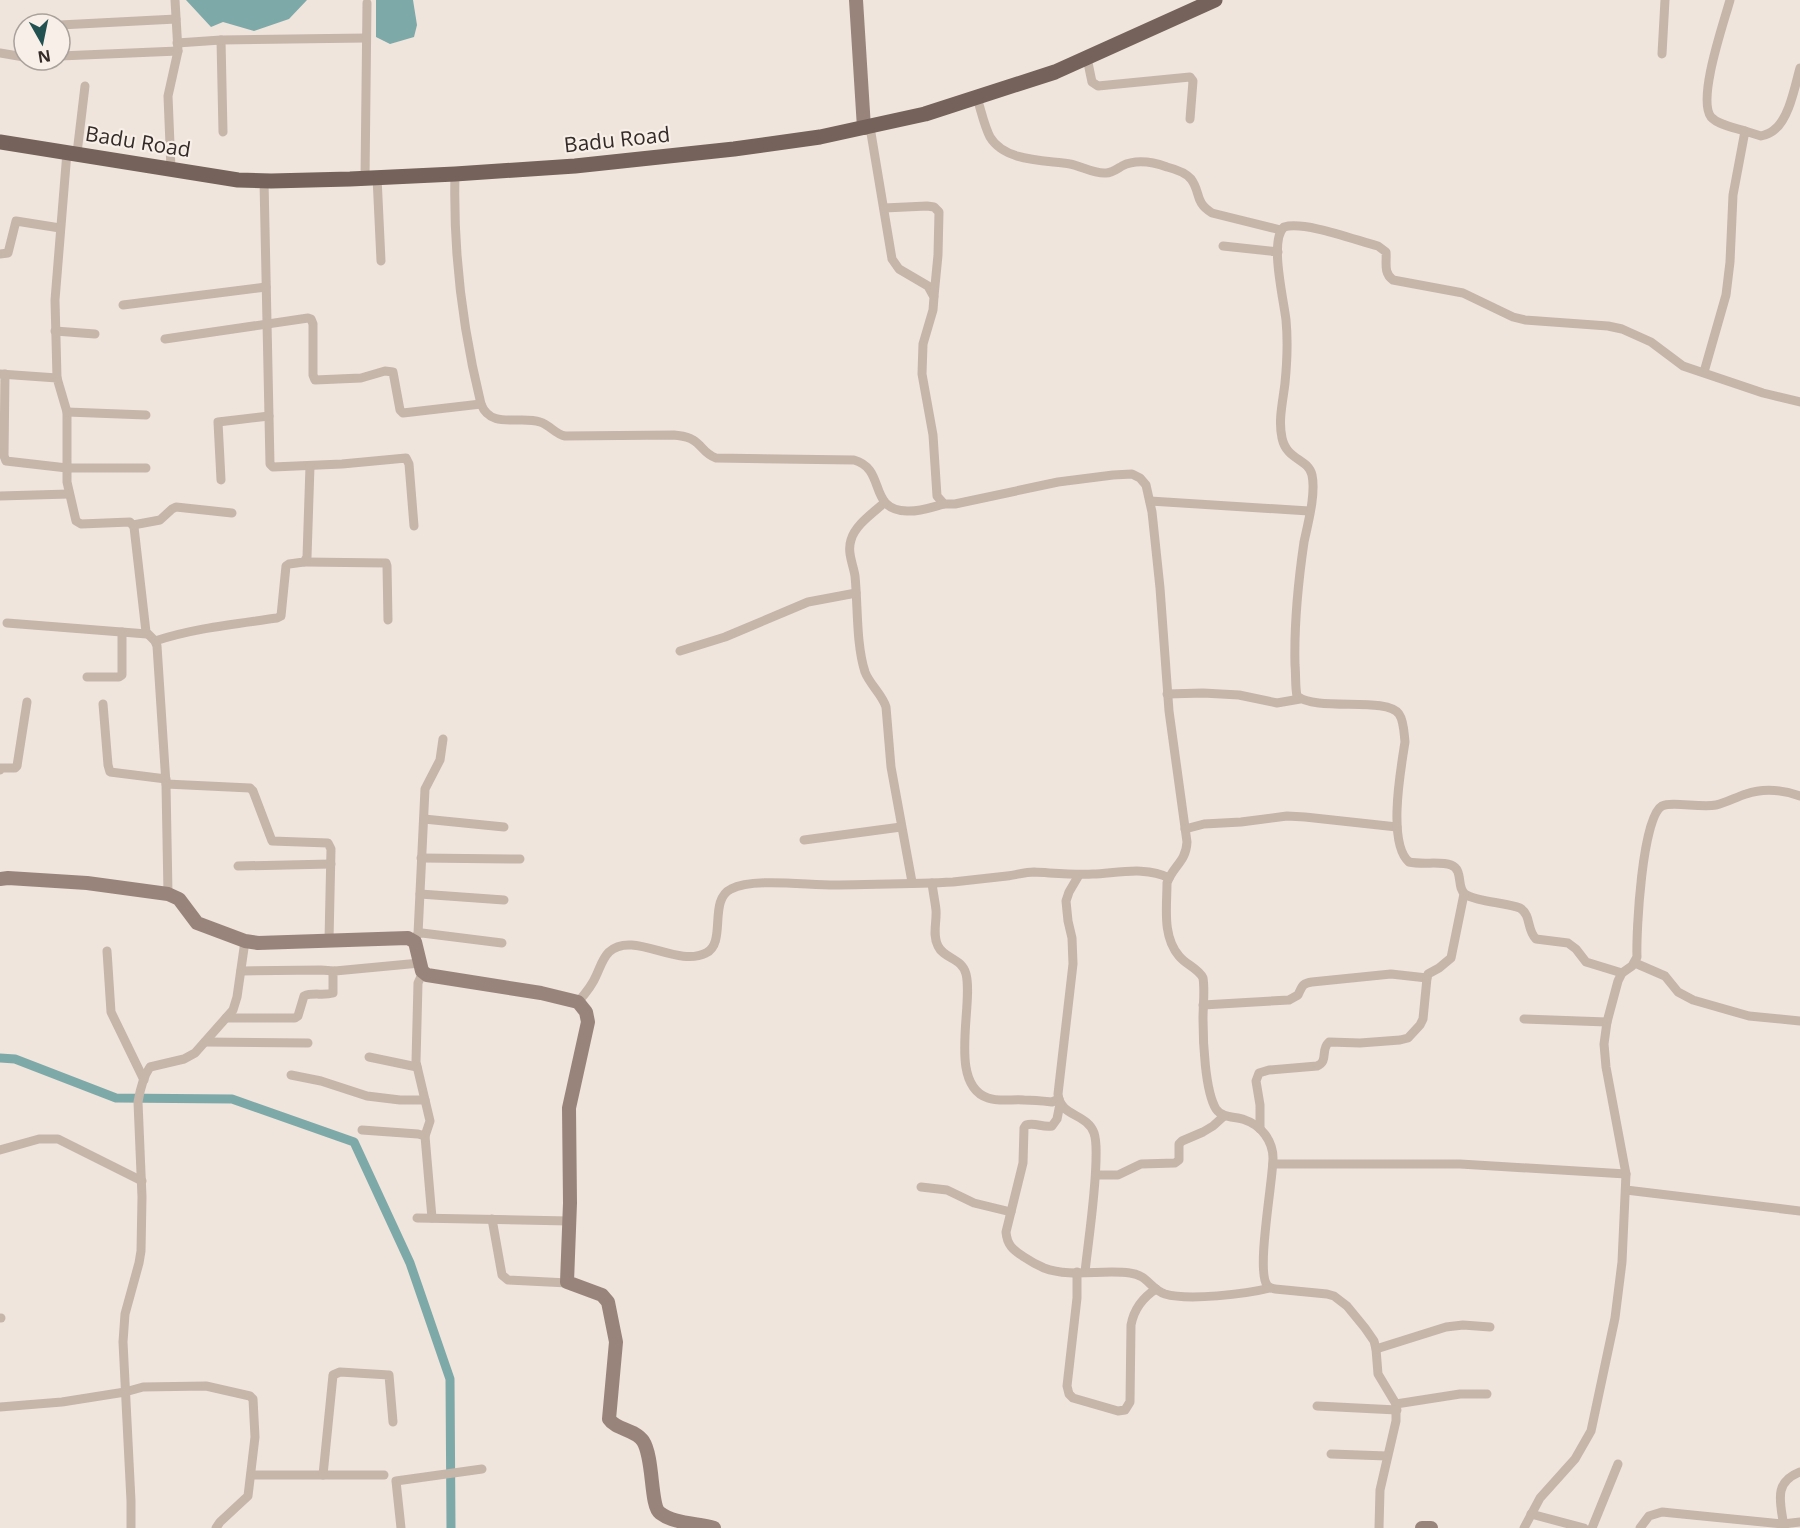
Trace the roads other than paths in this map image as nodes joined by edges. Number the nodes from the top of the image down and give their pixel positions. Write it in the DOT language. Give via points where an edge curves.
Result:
graph roads {
  1 [pos="175,0"];
  2 [pos="856,0"];
  3 [pos="1215,0"];
  4 [pos="1665,0"];
  5 [pos="1730,0"];
  6 [pos="367,3"];
  7 [pos="176,20"];
  8 [pos="72,24"];
  9 [pos="366,38"];
  10 [pos="221,40"];
  11 [pos="178,47"];
  12 [pos="1662,54"];
  13 [pos="72,55"];
  14 [pos="1087,58"];
  15 [pos="1800,68"];
  16 [pos="85,86"];
  17 [pos="977,98"];
  18 [pos="1190,119"];
  19 [pos="867,127"];
  20 [pos="1745,131"];
  21 [pos="223,132"];
  22 [pos="0,142"];
  23 [pos="72,152"];
  24 [pos="171,169"];
  25 [pos="455,174"];
  26 [pos="371,178"];
  27 [pos="264,181"];
  28 [pos="884,208"];
  29 [pos="60,228"];
  30 [pos="1281,230"];
  31 [pos="1223,246"];
  32 [pos="1278,252"];
  33 [pos="0,254"];
  34 [pos="381,261"];
  35 [pos="266,288"];
  36 [pos="934,297"];
  37 [pos="123,305"];
  38 [pos="267,322"];
  39 [pos="56,331"];
  40 [pos="95,334"];
  41 [pos="165,339"];
  42 [pos="1704,372"];
  43 [pos="3,374"];
  44 [pos="57,378"];
  45 [pos="1800,402"];
  46 [pos="482,404"];
  47 [pos="67,412"];
  48 [pos="146,415"];
  49 [pos="269,416"];
  50 [pos="310,466"];
  51 [pos="67,468"];
  52 [pos="146,468"];
  53 [pos="221,480"];
  54 [pos="69,494"];
  55 [pos="0,496"];
  56 [pos="1150,501"];
  57 [pos="884,503"];
  58 [pos="944,504"];
  59 [pos="1309,512"];
  60 [pos="232,513"];
  61 [pos="133,525"];
  62 [pos="414,526"];
  63 [pos="305,562"];
  64 [pos="856,593"];
  65 [pos="388,620"];
  66 [pos="7,623"];
  67 [pos="123,632"];
  68 [pos="147,634"];
  69 [pos="155,641"];
  70 [pos="680,651"];
  71 [pos="87,677"];
  72 [pos="1167,694"];
  73 [pos="1300,699"];
  74 [pos="27,702"];
  75 [pos="104,704"];
  76 [pos="443,740"];
  77 [pos="0,770"];
  78 [pos="166,782"];
  79 [pos="1800,796"];
  80 [pos="423,819"];
  81 [pos="504,827"];
  82 [pos="901,827"];
  83 [pos="1397,827"];
  84 [pos="1185,829"];
  85 [pos="804,840"];
  86 [pos="421,858"];
  87 [pos="520,859"];
  88 [pos="331,864"];
  89 [pos="238,866"];
  90 [pos="1078,875"];
  91 [pos="1169,878"];
  92 [pos="0,879"];
  93 [pos="912,882"];
  94 [pos="932,883"];
  95 [pos="168,894"];
  96 [pos="420,894"];
  97 [pos="1464,894"];
  98 [pos="504,900"];
  99 [pos="416,937"];
  100 [pos="328,940"];
  101 [pos="245,941"];
  102 [pos="502,944"];
  103 [pos="107,951"];
  104 [pos="1635,963"];
  105 [pos="422,968"];
  106 [pos="241,970"];
  107 [pos="334,971"];
  108 [pos="1622,974"];
  109 [pos="1427,978"];
  110 [pos="578,1002"];
  111 [pos="1203,1005"];
  112 [pos="226,1018"];
  113 [pos="1524,1019"];
  114 [pos="1800,1021"];
  115 [pos="1607,1022"];
  116 [pos="205,1042"];
  117 [pos="308,1043"];
  118 [pos="369,1057"];
  119 [pos="417,1067"];
  120 [pos="291,1075"];
  121 [pos="142,1084"];
  122 [pos="425,1100"];
  123 [pos="1059,1102"];
  124 [pos="1224,1116"];
  125 [pos="1260,1129"];
  126 [pos="362,1130"];
  127 [pos="425,1136"];
  128 [pos="0,1150"];
  129 [pos="1273,1164"];
  130 [pos="1626,1174"];
  131 [pos="1096,1175"];
  132 [pos="142,1180"];
  133 [pos="921,1187"];
  134 [pos="1626,1191"];
  135 [pos="1800,1211"];
  136 [pos="1011,1212"];
  137 [pos="417,1218"];
  138 [pos="432,1218"];
  139 [pos="492,1219"];
  140 [pos="569,1221"];
  141 [pos="1081,1272"];
  142 [pos="568,1282"];
  143 [pos="1269,1288"];
  144 [pos="1156,1289"];
  145 [pos="1490,1327"];
  146 [pos="1376,1349"];
  147 [pos="125,1392"];
  148 [pos="1487,1394"];
  149 [pos="1317,1406"];
  150 [pos="0,1407"];
  151 [pos="1396,1407"];
  152 [pos="393,1422"];
  153 [pos="1331,1454"];
  154 [pos="1387,1456"];
  155 [pos="1618,1464"];
  156 [pos="482,1469"];
  157 [pos="1800,1472"];
  158 [pos="251,1475"];
  159 [pos="323,1475"];
  160 [pos="384,1475"];
  161 [pos="1531,1514"];
  162 [pos="1800,1522"];
  163 [pos="1784,1526"];
  164 [pos="131,1528"];
  165 [pos="216,1528"];
  166 [pos="401,1528"];
  167 [pos="714,1528"];
  168 [pos="1379,1528"];
  169 [pos="1422,1528"];
  170 [pos="1431,1528"];
  171 [pos="1524,1528"];
  172 [pos="1584,1528"];
  173 [pos="1592,1528"];
  174 [pos="1640,1528"];
  1 -- 7 [label="street"];
  2 -- 19 [label="street"];
  3 -- 14 [label="main road, Badu Road"];
  4 -- 12 [label="street"];
  5 -- 20 [label="street" via="1712,62 1707,100 1710,116 1716,121"];
  6 -- 9 [label="street"];
  7 -- 8 [label="street"];
  7 -- 11 [label="street"];
  9 -- 10 [label="street"];
  9 -- 26 [label="street"];
  10 -- 11 [label="street"];
  10 -- 21 [label="street"];
  11 -- 13 [label="street"];
  11 -- 24 [label="street" via="168,96"];
  14 -- 17 [label="main road, Badu Road"];
  14 -- 18 [label="street" via="1092,82 1098,86 1190,77"];
  15 -- 20 [label="street" via="1783,120 1761,136"];
  16 -- 23 [label="street"];
  17 -- 19 [label="main road, Badu Road"];
  17 -- 30 [label="street" via="991,139 1009,152 1106,173 1142,162 1168,167 1189,177 1201,204 1212,213"];
  19 -- 25 [label="main road, Badu Road" via="734,150"];
  19 -- 28 [label="street"];
  20 -- 42 [label="street" via="1733,195 1726,296"];
  22 -- 23 [label="main road, Badu Road"];
  23 -- 24 [label="main road, Badu Road"];
  23 -- 29 [label="street"];
  24 -- 27 [label="main road, Badu Road"];
  25 -- 26 [label="main road, Badu Road"];
  25 -- 46 [label="street" via="458,277"];
  26 -- 27 [label="main road, Badu Road"];
  26 -- 34 [label="street"];
  27 -- 35 [label="street"];
  28 -- 36 [label="street" via="895,264 928,286"];
  28 -- 36 [label="street" via="927,206 939,212"];
  29 -- 33 [label="street" via="16,221 8,253"];
  29 -- 39 [label="street"];
  30 -- 32 [label="street"];
  30 -- 42 [label="street" via="1289,226 1314,229 1378,246 1386,252 1387,273 1393,280 1463,293 1525,320 1622,329 1651,342 1683,366"];
  31 -- 32 [label="street"];
  32 -- 59 [label="street" via="1287,334 1281,433 1290,454 1310,471 1313,486"];
  35 -- 37 [label="street"];
  35 -- 38 [label="street"];
  36 -- 58 [label="street" via="923,344 922,374 933,435 936,492"];
  38 -- 41 [label="street"];
  38 -- 46 [label="street" via="311,319 315,380 391,372 404,413"];
  38 -- 49 [label="street"];
  39 -- 40 [label="street"];
  39 -- 44 [label="street"];
  42 -- 45 [label="street"];
  43 -- 44 [label="street"];
  43 -- 51 [label="street" via="6,461"];
  44 -- 47 [label="street"];
  46 -- 57 [label="street" via="492,418 534,420 565,436 674,435 690,438 716,458 854,460 871,471"];
  47 -- 48 [label="street"];
  47 -- 51 [label="street"];
  49 -- 50 [label="street" via="270,464"];
  49 -- 53 [label="street" via="218,422"];
  50 -- 62 [label="street" via="406,458"];
  50 -- 63 [label="street"];
  51 -- 52 [label="street"];
  51 -- 54 [label="street"];
  54 -- 55 [label="street"];
  54 -- 61 [label="street" via="79,524"];
  56 -- 58 [label="street" via="1146,485 1132,474 1058,482"];
  56 -- 59 [label="street"];
  56 -- 72 [label="street"];
  57 -- 58 [label="street" via="907,511"];
  57 -- 64 [label="street" via="851,538"];
  59 -- 73 [label="street" via="1294,642 1296,692"];
  60 -- 61 [label="street" via="176,507 160,520"];
  61 -- 68 [label="street"];
  63 -- 65 [label="street" via="386,563"];
  63 -- 69 [label="street" via="286,566 279,618"];
  64 -- 70 [label="street" via="808,602 725,637"];
  64 -- 82 [label="street" via="866,673 886,708"];
  66 -- 67 [label="street"];
  67 -- 68 [label="street"];
  67 -- 71 [label="street" via="122,675"];
  68 -- 69 [label="street"];
  69 -- 78 [label="street"];
  72 -- 73 [label="street" via="1239,695 1277,703"];
  72 -- 84 [label="street"];
  73 -- 83 [label="street" via="1396,710 1405,741"];
  74 -- 77 [label="street" via="17,766"];
  75 -- 78 [label="street" via="110,772"];
  76 -- 80 [label="street" via="440,760 425,789"];
  78 -- 88 [label="street" via="250,788 272,841 328,843"];
  78 -- 95 [label="street"];
  79 -- 104 [label="street" via="1764,790 1718,804 1668,804 1654,813 1640,883"];
  80 -- 81 [label="street"];
  80 -- 86 [label="street"];
  82 -- 85 [label="street"];
  82 -- 93 [label="street"];
  83 -- 84 [label="street" via="1287,816"];
  83 -- 97 [label="street" via="1404,858 1415,863 1455,866"];
  84 -- 91 [label="street" via="1186,850"];
  86 -- 87 [label="street"];
  86 -- 96 [label="street"];
  88 -- 89 [label="street"];
  88 -- 100 [label="street"];
  90 -- 91 [label="street" via="1147,872"];
  90 -- 94 [label="street" via="1034,872"];
  90 -- 123 [label="street" via="1066,901 1073,964"];
  91 -- 111 [label="street" via="1168,932 1178,955 1200,972"];
  92 -- 95 [label="street"];
  93 -- 94 [label="street"];
  93 -- 110 [label="street" via="769,883 731,888 722,896 715,941 709,952 687,956 634,945 615,948 605,957"];
  94 -- 123 [label="street" via="938,946 957,960 966,974 965,1062 973,1085 989,1099"];
  95 -- 101 [label="street" via="179,899 197,923"];
  96 -- 98 [label="street"];
  96 -- 99 [label="street"];
  97 -- 108 [label="street" via="1520,908 1529,917 1533,937 1572,945 1586,962"];
  97 -- 109 [label="street" via="1451,958"];
  99 -- 100 [label="street"];
  99 -- 102 [label="street"];
  99 -- 105 [label="street"];
  100 -- 101 [label="street"];
  101 -- 106 [label="street"];
  103 -- 121 [label="street" via="111,1012"];
  104 -- 108 [label="street"];
  104 -- 114 [label="street" via="1665,976 1678,992 1693,1000 1749,1016"];
  105 -- 107 [label="street"];
  105 -- 110 [label="street" via="427,975"];
  105 -- 119 [label="street" via="418,983"];
  106 -- 107 [label="street"];
  106 -- 112 [label="street" via="235,1006"];
  107 -- 112 [label="street" via="333,993 304,996 295,1018"];
  108 -- 115 [label="street"];
  109 -- 111 [label="street" via="1391,974 1312,982 1304,984 1298,996 1289,1000"];
  109 -- 125 [label="street" via="1423,1019 1408,1038 1360,1044 1329,1042 1322,1064 1259,1073 1256,1081"];
  110 -- 140 [label="street" via="588,1022 569,1108"];
  111 -- 124 [label="street" via="1208,1083 1216,1110"];
  112 -- 116 [label="street"];
  113 -- 115 [label="street"];
  115 -- 130 [label="street" via="1606,1067"];
  116 -- 117 [label="street"];
  116 -- 121 [label="street" via="189,1057 150,1067"];
  118 -- 119 [label="street"];
  119 -- 122 [label="street"];
  120 -- 122 [label="street" via="367,1096"];
  121 -- 132 [label="street" via="138,1102"];
  122 -- 127 [label="street" via="430,1122"];
  123 -- 131 [label="street" via="1093,1129"];
  123 -- 136 [label="street" via="1052,1126 1032,1124 1024,1128 1023,1163"];
  124 -- 125 [label="street" via="1244,1119"];
  124 -- 131 [label="street" via="1203,1132 1182,1141 1175,1164 1141,1164 1118,1175"];
  125 -- 129 [label="street" via="1271,1145"];
  126 -- 127 [label="street"];
  127 -- 138 [label="street"];
  128 -- 132 [label="street" via="39,1139 58,1139"];
  129 -- 130 [label="street" via="1460,1164"];
  129 -- 143 [label="street" via="1264,1254 1264,1277"];
  130 -- 134 [label="street"];
  131 -- 141 [label="street"];
  132 -- 147 [label="street" via="140,1258 123,1329"];
  133 -- 136 [label="street" via="947,1190 974,1203"];
  134 -- 135 [label="street"];
  134 -- 161 [label="street" via="1615,1318 1591,1431"];
  136 -- 141 [label="street" via="1006,1232 1009,1246 1043,1268"];
  137 -- 138 [label="street"];
  138 -- 139 [label="street"];
  139 -- 140 [label="street"];
  139 -- 142 [label="street" via="505,1279"];
  140 -- 142 [label="street"];
  141 -- 144 [label="street" via="1134,1273"];
  141 -- 144 [label="street" via="1066,1386 1072,1398 1107,1409 1118,1411 1129,1406 1132,1317 1146,1296"];
  142 -- 167 [label="street" via="602,1295 608,1302 616,1342 609,1419 643,1440 658,1513"];
  143 -- 144 [label="street" via="1204,1296 1165,1294"];
  143 -- 146 [label="street" via="1334,1296 1365,1328"];
  145 -- 146 [label="street" via="1446,1327"];
  146 -- 151 [label="street" via="1378,1374"];
  147 -- 150 [label="street"];
  147 -- 158 [label="street" via="143,1387 206,1386 250,1396 256,1433"];
  147 -- 164 [label="street"];
  148 -- 151 [label="street" via="1460,1394"];
  149 -- 151 [label="street"];
  151 -- 154 [label="street"];
  152 -- 159 [label="street" via="389,1375 333,1375"];
  153 -- 154 [label="street"];
  154 -- 168 [label="street" via="1380,1490"];
  155 -- 173 [label="street"];
  156 -- 166 [label="street" via="396,1481"];
  157 -- 163 [label="street" via="1785,1480 1781,1487"];
  158 -- 159 [label="street"];
  158 -- 165 [label="street" via="248,1498"];
  159 -- 160 [label="street"];
  161 -- 171 [label="street"];
  161 -- 172 [label="street"];
  162 -- 163 [label="street"];
  163 -- 174 [label="street" via="1662,1512 1649,1516"];
  169 -- 170 [label="street"];
}
